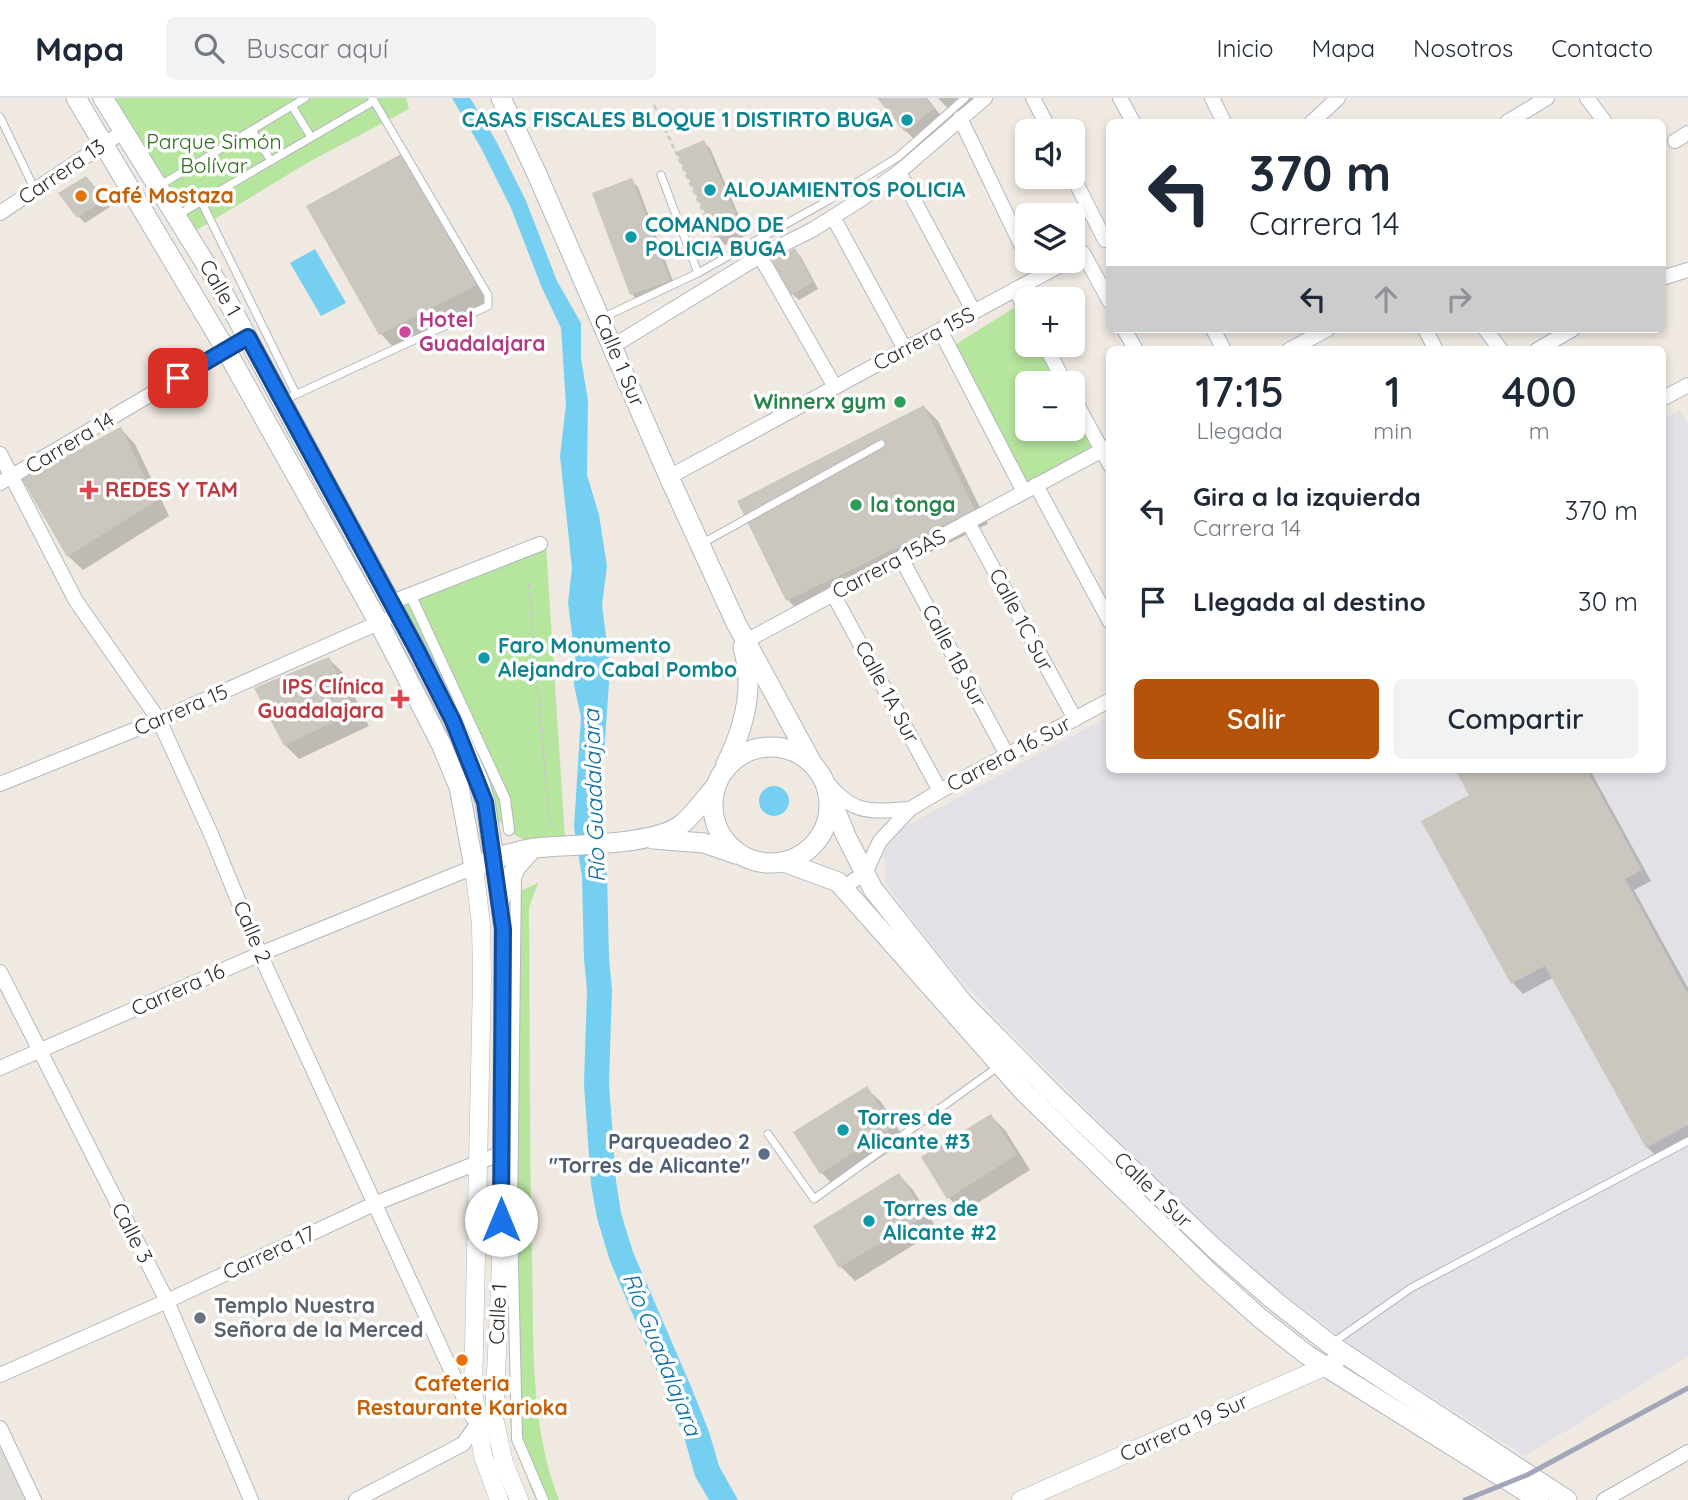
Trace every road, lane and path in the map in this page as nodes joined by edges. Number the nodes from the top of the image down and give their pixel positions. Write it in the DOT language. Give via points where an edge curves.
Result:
graph roads {
  1 [pos="76,98"];
  2 [pos="103,98"];
  3 [pos="305,98"];
  4 [pos="501,98"];
  5 [pos="965,98"];
  6 [pos="985,98"];
  7 [pos="1033,98"];
  8 [pos="1120,98"];
  9 [pos="1212,98"];
  10 [pos="1547,98"];
  11 [pos="1587,98"];
  12 [pos="373,99"];
  13 [pos="1334,99"];
  14 [pos="654,105"];
  15 [pos="292,106"];
  16 [pos="0,117"];
  17 [pos="960,118"];
  18 [pos="1044,119"];
  19 [pos="1131,119"];
  20 [pos="1222,119"];
  21 [pos="1320,119"];
  22 [pos="1512,119"];
  23 [pos="1603,119"];
  24 [pos="252,130"];
  25 [pos="124,131"];
  26 [pos="1688,133"];
  27 [pos="311,138"];
  28 [pos="1675,141"];
  29 [pos="104,144"];
  30 [pos="271,161"];
  31 [pos="899,172"];
  32 [pos="661,175"];
  33 [pos="159,186"];
  34 [pos="1080,189"];
  35 [pos="36,190"];
  36 [pos="201,201"];
  37 [pos="0,213"];
  38 [pos="177,215"];
  39 [pos="833,217"];
  40 [pos="1015,232"];
  41 [pos="1106,237"];
  42 [pos="1106,240"];
  43 [pos="1085,251"];
  44 [pos="760,256"];
  45 [pos="725,258"];
  46 [pos="1085,265"];
  47 [pos="1688,270"];
  48 [pos="698,273"];
  49 [pos="1035,273"];
  50 [pos="1045,273"];
  51 [pos="1037,277"];
  52 [pos="1666,277"];
  53 [pos="1020,287"];
  54 [pos="1015,290"];
  55 [pos="1106,296"];
  56 [pos="974,312"];
  57 [pos="601,318"];
  58 [pos="940,330"];
  59 [pos="1315,333"];
  60 [pos="1566,333"];
  61 [pos="248,337"];
  62 [pos="613,346"];
  63 [pos="1295,346"];
  64 [pos="1544,346"];
  65 [pos="905,349"];
  66 [pos="226,350"];
  67 [pos="1688,385"];
  68 [pos="835,387"];
  69 [pos="289,397"];
  70 [pos="1666,397"];
  71 [pos="1085,416"];
  72 [pos="881,444"];
  73 [pos="1105,448"];
  74 [pos="0,454"];
  75 [pos="669,477"];
  76 [pos="6,480"];
  77 [pos="1030,489"];
  78 [pos="968,522"];
  79 [pos="540,544"];
  80 [pos="701,544"];
  81 [pos="901,558"];
  82 [pos="528,584"];
  83 [pos="410,594"];
  84 [pos="833,594"];
  85 [pos="395,608"];
  86 [pos="1106,615"];
  87 [pos="379,623"];
  88 [pos="744,642"];
  89 [pos="1106,702"];
  90 [pos="1075,719"];
  91 [pos="159,720"];
  92 [pos="1007,755"];
  93 [pos="821,777"];
  94 [pos="719,779"];
  95 [pos="0,784"];
  96 [pos="940,791"];
  97 [pos="485,802"];
  98 [pos="910,809"];
  99 [pos="550,828"];
  100 [pos="509,830"];
  101 [pos="645,838"];
  102 [pos="534,848"];
  103 [pos="494,858"];
  104 [pos="747,859"];
  105 [pos="784,862"];
  106 [pos="474,867"];
  107 [pos="516,867"];
  108 [pos="865,873"];
  109 [pos="838,883"];
  110 [pos="500,899"];
  111 [pos="260,954"];
  112 [pos="0,972"];
  113 [pos="40,1052"];
  114 [pos="999,1065"];
  115 [pos="0,1068"];
  116 [pos="768,1134"];
  117 [pos="1688,1140"];
  118 [pos="502,1153"];
  119 [pos="479,1161"];
  120 [pos="374,1204"];
  121 [pos="167,1301"];
  122 [pos="1331,1345"];
  123 [pos="1348,1356"];
  124 [pos="1325,1366"];
  125 [pos="0,1375"];
  126 [pos="477,1426"];
  127 [pos="0,1428"];
  128 [pos="1688,1452"];
  129 [pos="511,1497"];
  130 [pos="34,1500"];
  131 [pos="251,1500"];
  132 [pos="356,1500"];
  133 [pos="543,1500"];
  134 [pos="1021,1500"];
  135 [pos="1539,1500"];
  136 [pos="1567,1500"];
  137 [pos="1604,1500"];
  1 -- 29 [label="main road, Calle 1"];
  2 -- 25 [label="main road, Calle 1"];
  3 -- 15 [label="lane"];
  4 -- 57 [label="main road, Calle 1 Sur"];
  5 -- 45 [label="lane" via="898,157"];
  6 -- 17 [label="street"];
  7 -- 18 [label="street"];
  8 -- 19 [label="street"];
  9 -- 20 [label="street"];
  10 -- 22 [label="street"];
  11 -- 23 [label="street"];
  12 -- 27 [label="lane"];
  12 -- 69 [label="lane" via="488,295 488,306"];
  13 -- 21 [label="street"];
  14 -- 45 [label="path"];
  15 -- 24 [label="lane"];
  15 -- 27 [label="lane"];
  16 -- 35 [label="lane"];
  17 -- 31 [label="street"];
  17 -- 40 [label="street"];
  24 -- 30 [label="lane"];
  24 -- 33 [label="lane"];
  25 -- 29 [label="street, Carrera 13"];
  25 -- 33 [label="main road, Calle 1"];
  26 -- 28 [label="street"];
  27 -- 30 [label="lane"];
  29 -- 35 [label="street, Carrera 13"];
  29 -- 66 [label="main road, Calle 1"];
  30 -- 36 [label="lane"];
  31 -- 39 [label="street"];
  31 -- 56 [label="street"];
  32 -- 48 [label="lane"];
  33 -- 38 [label="main road, Calle 1"];
  34 -- 41 [label="street"];
  35 -- 37 [label="street, Carrera 13"];
  36 -- 38 [label="lane"];
  36 -- 69 [label="lane"];
  38 -- 61 [label="main road, Calle 1"];
  39 -- 44 [label="street"];
  39 -- 65 [label="street"];
  42 -- 43 [label="street"];
  44 -- 62 [label="street"];
  44 -- 68 [label="street"];
  45 -- 48 [label="lane"];
  46 -- 55 [label="street"];
  47 -- 52 [label="street"];
  48 -- 57 [label="lane"];
  49 -- 51 [label="street"];
  50 -- 51 [label="street, Carrera 15S"];
  51 -- 53 [label="street, Carrera 15S"];
  54 -- 56 [label="street, Carrera 15S"];
  56 -- 58 [label="street, Carrera 15S"];
  57 -- 62 [label="main road, Calle 1 Sur"];
  58 -- 65 [label="street, Carrera 15S"];
  58 -- 77 [label="street"];
  59 -- 63 [label="street"];
  60 -- 64 [label="street"];
  61 -- 66 [label="street, Carrera 14"];
  61 -- 69 [label="main road, Calle 1"];
  62 -- 75 [label="main road, Calle 1 Sur"];
  65 -- 68 [label="street, Carrera 15S"];
  66 -- 76 [label="street, Carrera 14"];
  66 -- 87 [label="main road, Calle 1"];
  67 -- 70 [label="street"];
  68 -- 75 [label="street, Carrera 15S"];
  69 -- 85 [label="main road, Calle 1"];
  71 -- 73 [label="street"];
  72 -- 80 [label="lane"];
  73 -- 77 [label="street, Carrera 15AS"];
  74 -- 76 [label="street, Calle 2"];
  75 -- 80 [label="main road, Calle 1 Sur"];
  76 -- 91 [label="street, Calle 2" via="76,601"];
  77 -- 78 [label="street, Carrera 15AS"];
  77 -- 86 [label="street"];
  78 -- 81 [label="street, Carrera 15AS"];
  78 -- 90 [label="street, Calle 1C Sur"];
  79 -- 83 [label="street, Carrera 15"];
  80 -- 88 [label="main road, Calle 1 Sur"];
  81 -- 84 [label="street, Carrera 15AS"];
  81 -- 92 [label="street, Calle 1B Sur"];
  82 -- 99 [label="path"];
  83 -- 85 [label="street, Carrera 15"];
  83 -- 100 [label="street" via="505,799"];
  84 -- 88 [label="street, Carrera 15AS"];
  84 -- 96 [label="street, Calle 1A Sur"];
  85 -- 87 [label="street, Carrera 15"];
  85 -- 97 [label="main road, Calle 1" via="453,721"];
  87 -- 91 [label="street, Carrera 15"];
  87 -- 106 [label="main road, Calle 1" via="459,788"];
  88 -- 93 [label="main road, Calle 1 Sur"];
  88 -- 94 [label="main road, Calle 1 Sur" via="748,674 745,714 740,736"];
  89 -- 90 [label="street, Carrera 16 Sur"];
  90 -- 92 [label="street, Carrera 16 Sur"];
  91 -- 95 [label="street, Carrera 15"];
  91 -- 111 [label="street, Calle 2"];
  92 -- 96 [label="street, Carrera 16 Sur"];
  93 -- 94 [label="main road" via="798,753 768,746 736,758"];
  93 -- 98 [label="street, Carrera 16 Sur" via="837,796 866,811"];
  93 -- 105 [label="main road" via="830,807 826,826 802,855"];
  93 -- 108 [label="main road, Calle 1 Sur"];
  94 -- 101 [label="main road" via="681,825"];
  94 -- 104 [label="main road" via="712,803 715,824 723,839"];
  96 -- 98 [label="street, Carrera 16 Sur"];
  97 -- 102 [label="main road" via="495,827 509,839"];
  97 -- 103 [label="main road, Calle 1"];
  98 -- 108 [label="street, Carrera 16 Sur" via="880,841"];
  101 -- 102 [label="main road"];
  101 -- 104 [label="main road" via="705,844"];
  102 -- 103 [label="main road"];
  102 -- 107 [label="main road"];
  103 -- 106 [label="main road"];
  103 -- 110 [label="street, Calle 1"];
  104 -- 105 [label="main road"];
  105 -- 109 [label="main road, Calle 1 Sur"];
  106 -- 111 [label="street, Carrera 16"];
  106 -- 119 [label="street, Calle 1" via="482,980"];
  107 -- 110 [label="main road"];
  107 -- 133 [label="street" via="512,1220 517,1439"];
  108 -- 109 [label="street" via="847,885"];
  108 -- 122 [label="main road, Calle 1 Sur" via="963,1003 1215,1249"];
  109 -- 114 [label="main road, Calle 1 Sur"];
  110 -- 118 [label="street, Calle 1"];
  111 -- 113 [label="street, Carrera 16"];
  111 -- 120 [label="street, Calle 2"];
  112 -- 113 [label="street, Calle 3"];
  113 -- 115 [label="street, Carrera 16"];
  113 -- 121 [label="street, Calle 3"];
  114 -- 116 [label="lane" via="814,1199"];
  114 -- 124 [label="main road, Calle 1 Sur" via="1213,1276"];
  117 -- 122 [label="lane" via="1411,1288"];
  118 -- 119 [label="street, Carrera 17"];
  118 -- 129 [label="street, Calle 1" via="495,1418"];
  119 -- 120 [label="street, Carrera 17"];
  119 -- 126 [label="street, Calle 1" via="473,1392"];
  120 -- 121 [label="street, Carrera 17"];
  120 -- 126 [label="street, Calle 2"];
  121 -- 125 [label="street, Carrera 17"];
  121 -- 131 [label="street, Calle 3"];
  122 -- 123 [label="main road, Calle 1 Sur"];
  123 -- 124 [label="street, Carrera 19 Sur"];
  123 -- 136 [label="main road, Calle 1 Sur"];
  124 -- 134 [label="street, Carrera 19 Sur"];
  124 -- 135 [label="main road, Calle 1 Sur"];
  126 -- 129 [label="street, Calle 2" via="490,1479"];
  126 -- 132 [label="street" via="463,1444"];
  127 -- 130 [label="street"];
  128 -- 137 [label="street"];
}
